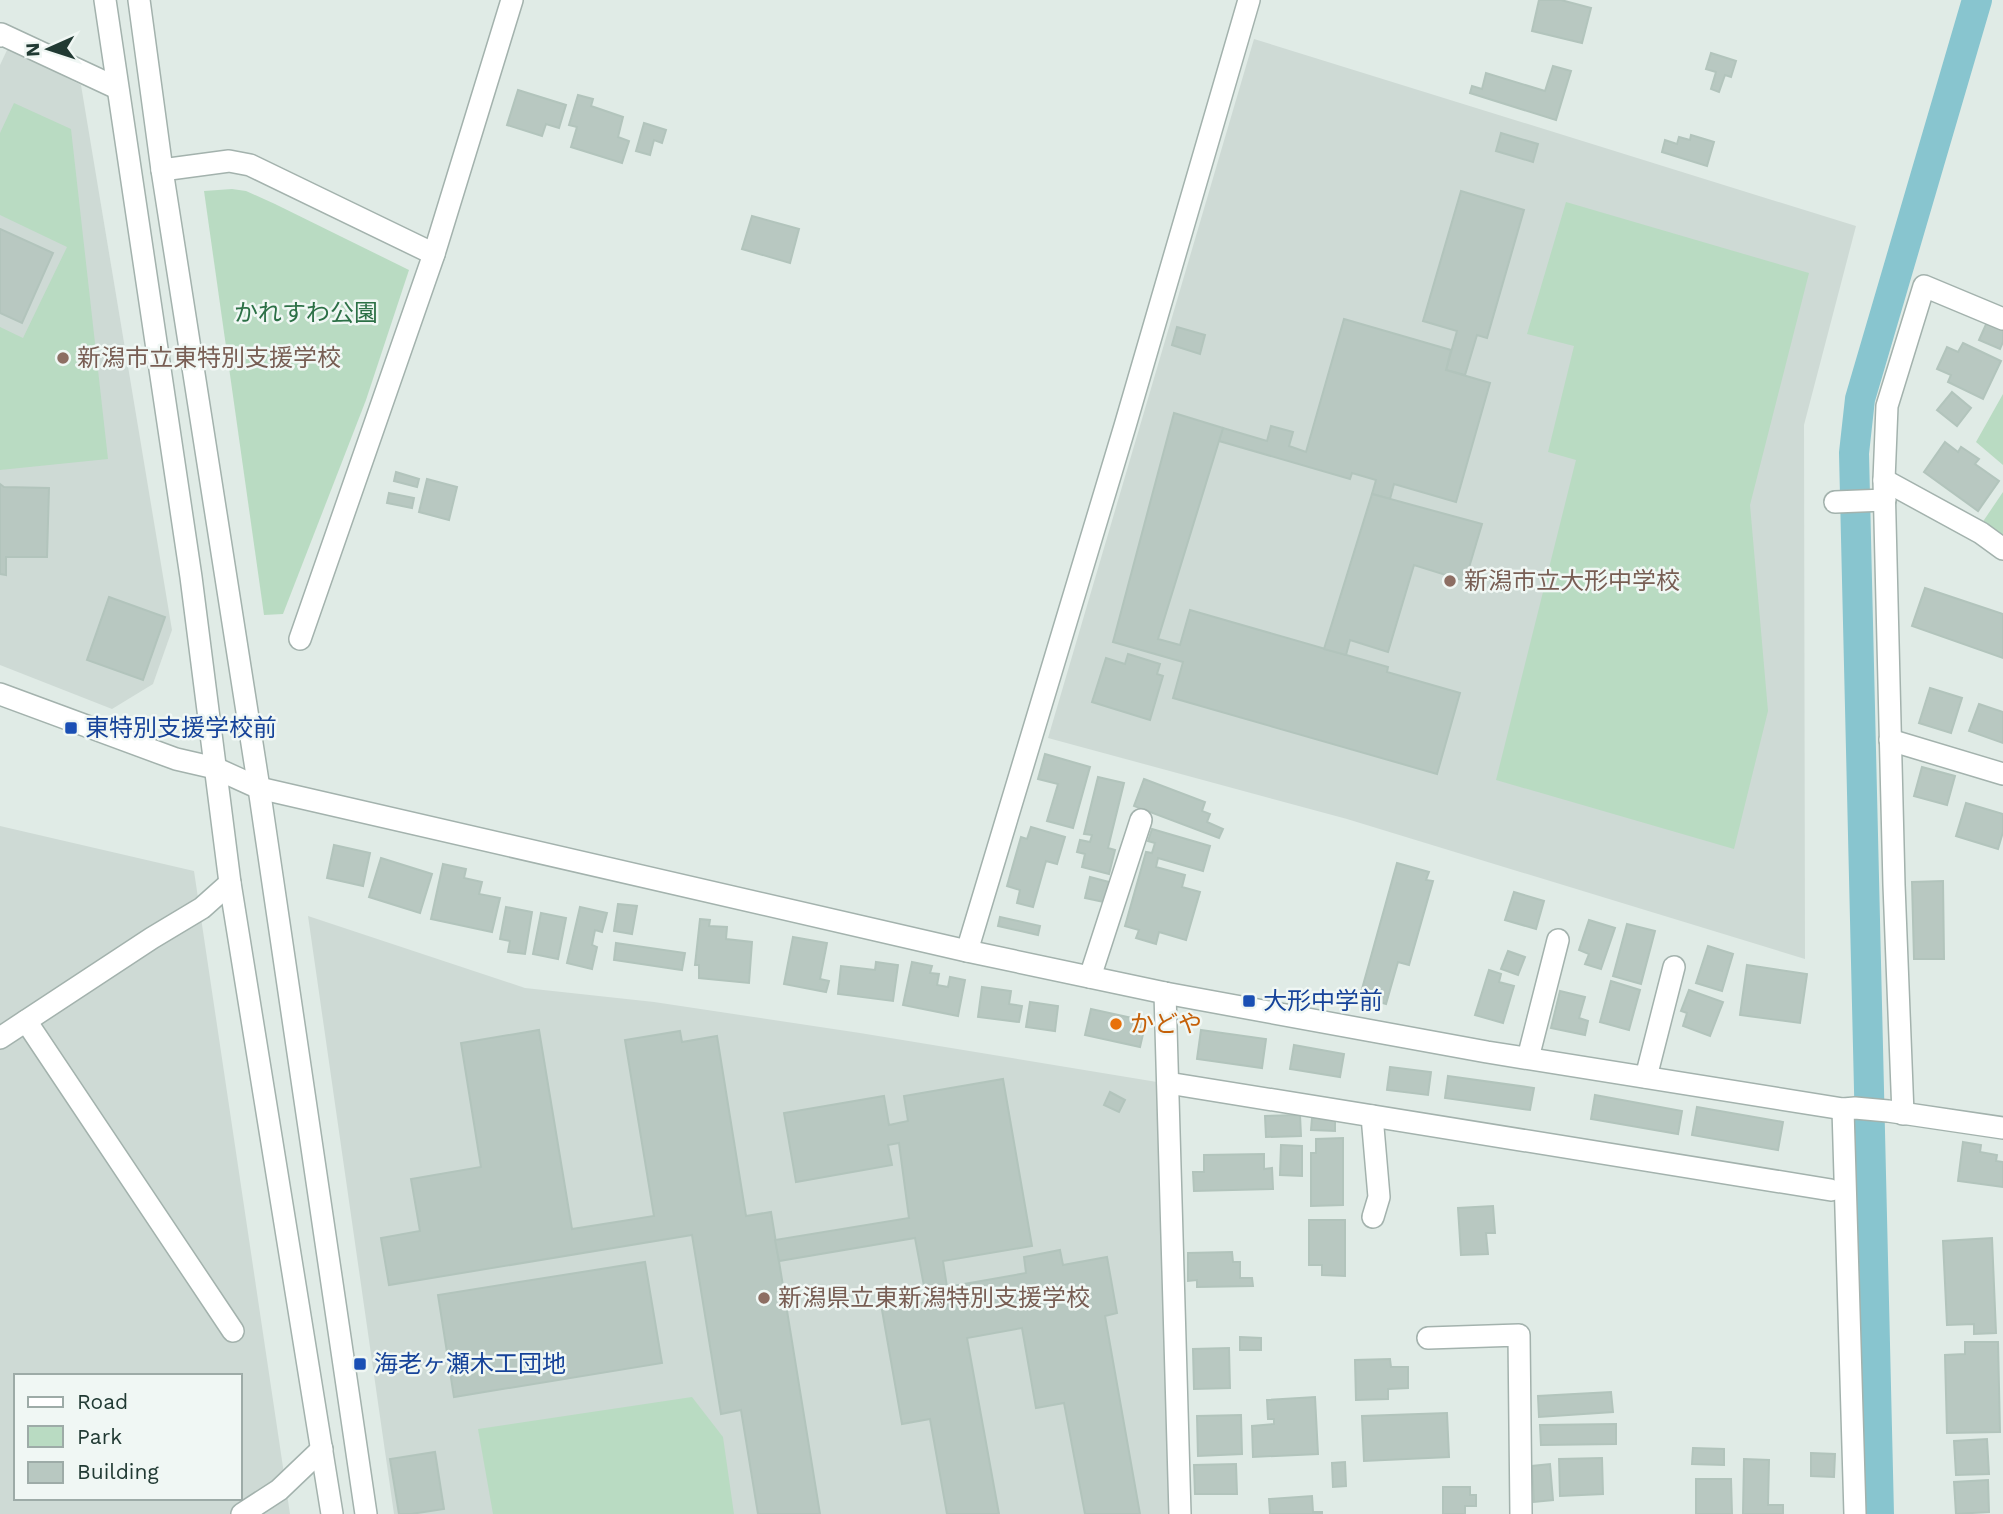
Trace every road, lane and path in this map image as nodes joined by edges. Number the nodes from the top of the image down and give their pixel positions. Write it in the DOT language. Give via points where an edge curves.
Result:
graph roads {
  1 [pos="105,0"];
  2 [pos="139,0"];
  3 [pos="512,0"];
  4 [pos="1249,0"];
  5 [pos="0,36"];
  6 [pos="117,88"];
  7 [pos="162,170"];
  8 [pos="434,254"];
  9 [pos="2003,319"];
  10 [pos="1884,490"];
  11 [pos="1835,502"];
  12 [pos="2003,549"];
  13 [pos="300,639"];
  14 [pos="0,695"];
  15 [pos="1890,740"];
  16 [pos="215,768"];
  17 [pos="2003,774"];
  18 [pos="259,788"];
  19 [pos="1141,820"];
  20 [pos="230,883"];
  21 [pos="1558,940"];
  22 [pos="967,951"];
  23 [pos="1674,967"];
  24 [pos="1090,977"];
  25 [pos="1165,993"];
  26 [pos="26,1021"];
  27 [pos="0,1038"];
  28 [pos="1528,1058"];
  29 [pos="1646,1077"];
  30 [pos="1168,1083"];
  31 [pos="1849,1108"];
  32 [pos="1895,1112"];
  33 [pos="1372,1116"];
  34 [pos="2003,1128"];
  35 [pos="1831,1190"];
  36 [pos="1373,1217"];
  37 [pos="233,1331"];
  38 [pos="1428,1338"];
  39 [pos="322,1449"];
  40 [pos="242,1514"];
  41 [pos="331,1514"];
  42 [pos="366,1514"];
  43 [pos="1180,1514"];
  44 [pos="1521,1514"];
  45 [pos="1855,1514"];
  1 -- 6 [label="street"];
  2 -- 7 [label="street"];
  3 -- 8 [label="street"];
  4 -- 22 [label="street"];
  5 -- 6 [label="street"];
  6 -- 16 [label="street"];
  7 -- 8 [label="street" via="229,162 250,165"];
  7 -- 18 [label="street"];
  8 -- 13 [label="street"];
  9 -- 10 [label="street" via="1924,286 1887,407"];
  10 -- 11 [label="street"];
  10 -- 12 [label="street" via="1981,533"];
  10 -- 15 [label="street"];
  14 -- 16 [label="street" via="176,759"];
  15 -- 17 [label="street"];
  15 -- 32 [label="street"];
  16 -- 18 [label="street"];
  16 -- 20 [label="street"];
  18 -- 22 [label="street"];
  18 -- 42 [label="street"];
  19 -- 24 [label="street"];
  20 -- 26 [label="street" via="202,908"];
  20 -- 39 [label="street"];
  21 -- 28 [label="street"];
  22 -- 24 [label="street"];
  23 -- 29 [label="street"];
  24 -- 25 [label="street"];
  25 -- 28 [label="street"];
  25 -- 30 [label="street"];
  26 -- 27 [label="street"];
  26 -- 37 [label="street"];
  28 -- 29 [label="street"];
  29 -- 31 [label="street"];
  30 -- 33 [label="street"];
  30 -- 43 [label="street"];
  31 -- 32 [label="street"];
  31 -- 45 [label="street"];
  32 -- 34 [label="street"];
  33 -- 35 [label="street"];
  33 -- 36 [label="street" via="1379,1197"];
  38 -- 44 [label="street" via="1519,1335"];
  39 -- 40 [label="street" via="279,1490"];
  39 -- 41 [label="street"];
}
